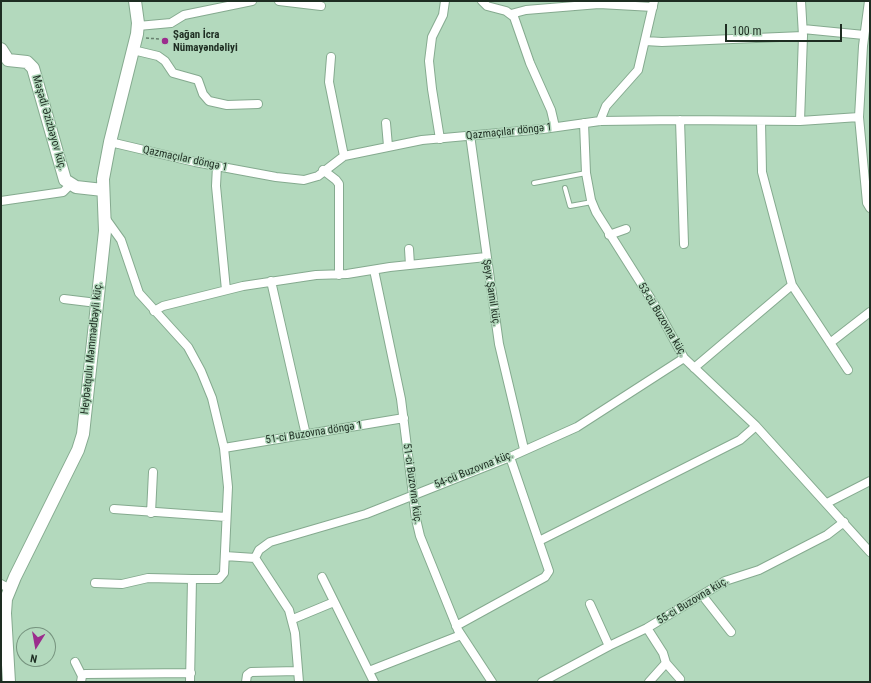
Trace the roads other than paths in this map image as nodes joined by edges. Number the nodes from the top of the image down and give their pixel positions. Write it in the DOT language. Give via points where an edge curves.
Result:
graph roads {
  1 [pos="134,1"];
  2 [pos="252,1"];
  3 [pos="279,1"];
  4 [pos="445,1"];
  5 [pos="482,1"];
  6 [pos="801,1"];
  7 [pos="611,2"];
  8 [pos="654,4"];
  9 [pos="869,4"];
  10 [pos="321,6"];
  11 [pos="511,14"];
  12 [pos="137,32"];
  13 [pos="803,32"];
  14 [pos="864,35"];
  15 [pos="645,41"];
  16 [pos="1,49"];
  17 [pos="133,50"];
  18 [pos="331,57"];
  19 [pos="4,62"];
  20 [pos="258,104"];
  21 [pos="859,117"];
  22 [pos="680,120"];
  23 [pos="600,121"];
  24 [pos="761,121"];
  25 [pos="800,121"];
  26 [pos="386,123"];
  27 [pos="584,123"];
  28 [pos="555,127"];
  29 [pos="470,135"];
  30 [pos="440,139"];
  31 [pos="110,142"];
  32 [pos="388,146"];
  33 [pos="344,156"];
  34 [pos="217,166"];
  35 [pos="324,170"];
  36 [pos="586,172"];
  37 [pos="534,183"];
  38 [pos="70,185"];
  39 [pos="565,188"];
  40 [pos="103,190"];
  41 [pos="1,201"];
  42 [pos="592,202"];
  43 [pos="870,208"];
  44 [pos="106,220"];
  45 [pos="626,229"];
  46 [pos="609,235"];
  47 [pos="684,244"];
  48 [pos="409,249"];
  49 [pos="486,257"];
  50 [pos="410,265"];
  51 [pos="374,270"];
  52 [pos="339,275"];
  53 [pos="271,282"];
  54 [pos="792,285"];
  55 [pos="226,290"];
  56 [pos="64,299"];
  57 [pos="97,303"];
  58 [pos="154,311"];
  59 [pos="870,312"];
  60 [pos="830,343"];
  61 [pos="684,358"];
  62 [pos="694,368"];
  63 [pos="848,370"];
  64 [pos="404,418"];
  65 [pos="756,426"];
  66 [pos="306,435"];
  67 [pos="224,448"];
  68 [pos="524,450"];
  69 [pos="510,457"];
  70 [pos="153,472"];
  71 [pos="870,481"];
  72 [pos="413,495"];
  73 [pos="827,503"];
  74 [pos="114,509"];
  75 [pos="151,513"];
  76 [pos="226,517"];
  77 [pos="844,522"];
  78 [pos="539,541"];
  79 [pos="870,552"];
  80 [pos="225,556"];
  81 [pos="255,558"];
  82 [pos="322,577"];
  83 [pos="192,579"];
  84 [pos="95,583"];
  85 [pos="5,587"];
  86 [pos="702,595"];
  87 [pos="334,602"];
  88 [pos="590,604"];
  89 [pos="293,619"];
  90 [pos="456,626"];
  91 [pos="647,628"];
  92 [pos="731,632"];
  93 [pos="461,635"];
  94 [pos="609,646"];
  95 [pos="75,662"];
  96 [pos="666,663"];
  97 [pos="369,670"];
  98 [pos="298,671"];
  99 [pos="191,672"];
  100 [pos="680,678"];
  101 [pos="81,679"];
  102 [pos="10,682"];
  103 [pos="190,682"];
  104 [pos="246,682"];
  105 [pos="298,682"];
  106 [pos="374,682"];
  107 [pos="492,682"];
  108 [pos="542,682"];
  109 [pos="649,682"];
  1 -- 12 [label="street, Heybətqulu Məmmədbəyli küç."];
  2 -- 12 [label="street" via="184,15 171,23"];
  3 -- 10 [label="street"];
  4 -- 30 [label="street" via="443,15 432,37 429,61"];
  5 -- 11 [label="street" via="487,6"];
  6 -- 13 [label="street"];
  7 -- 8 [label="street"];
  7 -- 11 [label="street" via="526,10"];
  8 -- 15 [label="street"];
  9 -- 14 [label="street"];
  11 -- 28 [label="street" via="517,22 530,63 551,110"];
  12 -- 17 [label="street, Heybətqulu Məmmədbəyli küç."];
  13 -- 14 [label="street"];
  13 -- 15 [label="street"];
  13 -- 25 [label="street"];
  14 -- 21 [label="street"];
  15 -- 23 [label="street" via="638,70 606,106"];
  16 -- 19 [label="street, Məşədi Əzizbəyov küç."];
  17 -- 20 [label="street" via="158,56 173,73 198,80 203,94 209,101 227,105"];
  17 -- 31 [label="street, Heybətqulu Məmmədbəyli küç."];
  18 -- 33 [label="street" via="329,82"];
  19 -- 38 [label="street, Məşədi Əzizbəyov küç." via="29,62 33,68 58,160 65,180"];
  21 -- 25 [label="street, Qazmaçılar döngə 1"];
  21 -- 43 [label="street" via="867,203"];
  22 -- 23 [label="street, Qazmaçılar döngə 1"];
  22 -- 24 [label="street, Qazmaçılar döngə 1"];
  22 -- 47 [label="street"];
  23 -- 27 [label="street, Qazmaçılar döngə 1"];
  24 -- 25 [label="street, Qazmaçılar döngə 1"];
  24 -- 54 [label="street" via="762,172"];
  26 -- 32 [label="street"];
  27 -- 28 [label="street, Qazmaçılar döngə 1"];
  27 -- 36 [label="street, 53-cü Buzovna küç."];
  28 -- 29 [label="street, Qazmaçılar döngə 1"];
  29 -- 30 [label="street, Qazmaçılar döngə 1"];
  29 -- 49 [label="street, Şeyx Şamil küç."];
  30 -- 32 [label="street, Qazmaçılar döngə 1"];
  31 -- 34 [label="street, Qazmaçılar döngə 1"];
  31 -- 40 [label="street, Heybətqulu Məmmədbəyli küç."];
  32 -- 33 [label="street, Qazmaçılar döngə 1"];
  33 -- 35 [label="street, Qazmaçılar döngə 1"];
  34 -- 35 [label="street, Qazmaçılar döngə 1" via="304,180 314,178"];
  34 -- 55 [label="street" via="216,182"];
  35 -- 52 [label="street" via="339,184"];
  36 -- 37 [label="lane"];
  36 -- 42 [label="street, 53-cü Buzovna küç."];
  38 -- 40 [label="street, Məşədi Əzizbəyov küç."];
  38 -- 41 [label="street" via="63,192"];
  39 -- 42 [label="lane" via="570,206"];
  40 -- 44 [label="street, Heybətqulu Məmmədbəyli küç."];
  42 -- 46 [label="street, 53-cü Buzovna küç."];
  44 -- 57 [label="street, Heybətqulu Məmmədbəyli küç."];
  44 -- 58 [label="street" via="121,240 139,293"];
  45 -- 46 [label="street"];
  46 -- 61 [label="street, 53-cü Buzovna küç." via="656,307"];
  48 -- 50 [label="street"];
  49 -- 50 [label="street"];
  49 -- 68 [label="street, Şeyx Şamil küç." via="499,344"];
  50 -- 51 [label="street"];
  51 -- 52 [label="street"];
  51 -- 64 [label="street, 51-ci Buzovna küç."];
  52 -- 53 [label="street" via="316,275"];
  53 -- 55 [label="street"];
  53 -- 66 [label="street"];
  54 -- 60 [label="street"];
  54 -- 62 [label="street"];
  55 -- 58 [label="street" via="163,306"];
  56 -- 57 [label="street"];
  57 -- 85 [label="street, Heybətqulu Məmmədbəyli küç." via="81,444"];
  58 -- 67 [label="street" via="188,347 202,371 212,398"];
  59 -- 60 [label="street"];
  60 -- 63 [label="street"];
  61 -- 62 [label="street, 53-cü Buzovna küç."];
  61 -- 68 [label="street, 54-cü Buzovna küç." via="592,418"];
  62 -- 65 [label="street, 53-cü Buzovna küç."];
  64 -- 66 [label="street, 51-ci Buzovna döngə 1"];
  64 -- 72 [label="street, 51-ci Buzovna küç."];
  65 -- 73 [label="street, 53-cü Buzovna küç."];
  65 -- 78 [label="street" via="740,440"];
  66 -- 67 [label="street, 51-ci Buzovna döngə 1"];
  67 -- 76 [label="street" via="228,487"];
  68 -- 69 [label="street, 54-cü Buzovna küç."];
  69 -- 72 [label="street, 54-cü Buzovna küç."];
  69 -- 78 [label="street"];
  70 -- 75 [label="street"];
  71 -- 73 [label="street"];
  72 -- 81 [label="street, 54-cü Buzovna küç." via="366,514 270,542 259,550"];
  72 -- 90 [label="street, 51-ci Buzovna küç." via="420,536"];
  73 -- 77 [label="street, 53-cü Buzovna küç."];
  74 -- 75 [label="street"];
  75 -- 76 [label="street"];
  76 -- 80 [label="street"];
  77 -- 79 [label="street, 53-cü Buzovna küç."];
  77 -- 86 [label="street, 55-ci Buzovna küç." via="827,535 751,573 730,578"];
  78 -- 90 [label="street" via="549,567 548,575"];
  80 -- 81 [label="street"];
  80 -- 83 [label="street" via="222,577"];
  81 -- 89 [label="street"];
  82 -- 87 [label="street"];
  83 -- 84 [label="street" via="148,578 122,584"];
  83 -- 99 [label="street"];
  85 -- 102 [label="street, Heybətqulu Məmmədbəyli küç."];
  86 -- 91 [label="street, 55-ci Buzovna küç."];
  86 -- 92 [label="street"];
  87 -- 89 [label="street"];
  87 -- 97 [label="street"];
  88 -- 94 [label="street"];
  89 -- 98 [label="street"];
  90 -- 93 [label="street, 51-ci Buzovna küç."];
  91 -- 94 [label="street, 55-ci Buzovna küç."];
  91 -- 96 [label="street" via="663,653"];
  93 -- 97 [label="street"];
  93 -- 107 [label="street, 51-ci Buzovna küç."];
  94 -- 108 [label="street, 55-ci Buzovna küç."];
  95 -- 101 [label="street"];
  96 -- 100 [label="street"];
  96 -- 109 [label="street"];
  97 -- 106 [label="street"];
  98 -- 104 [label="street" via="251,672 247,675"];
  98 -- 105 [label="street"];
  99 -- 101 [label="street" via="85,674"];
  99 -- 103 [label="street"];
}
